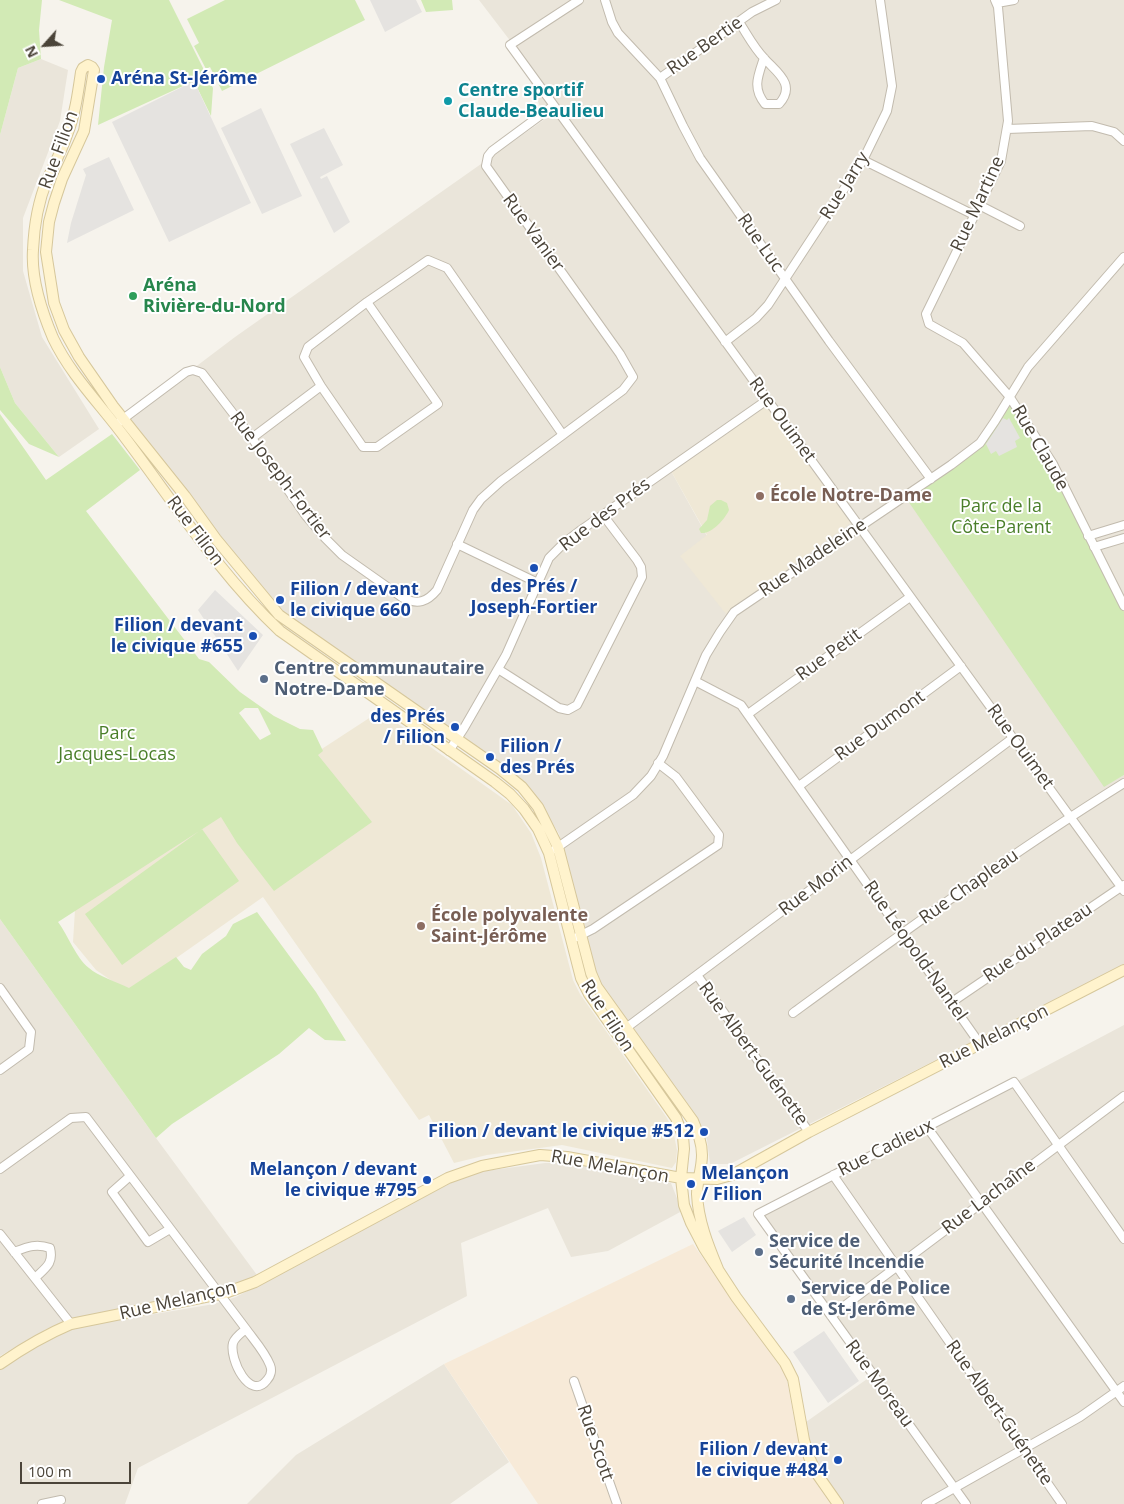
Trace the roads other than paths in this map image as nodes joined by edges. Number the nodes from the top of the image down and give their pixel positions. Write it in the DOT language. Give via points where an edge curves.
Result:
graph roads {
  1 [pos="579,0"];
  2 [pos="605,0"];
  3 [pos="776,0"];
  4 [pos="880,0"];
  5 [pos="1014,0"];
  6 [pos="996,2"];
  7 [pos="739,22"];
  8 [pos="764,58"];
  9 [pos="660,78"];
  10 [pos="554,106"];
  11 [pos="1007,129"];
  12 [pos="1124,141"];
  13 [pos="863,160"];
  14 [pos="979,204"];
  15 [pos="974,215"];
  16 [pos="1020,226"];
  17 [pos="1124,257"];
  18 [pos="785,279"];
  19 [pos="367,302"];
  20 [pos="926,314"];
  21 [pos="725,342"];
  22 [pos="633,376"];
  23 [pos="321,386"];
  24 [pos="1009,396"];
  25 [pos="768,400"];
  26 [pos="120,422"];
  27 [pos="562,435"];
  28 [pos="252,438"];
  29 [pos="931,479"];
  30 [pos="603,515"];
  31 [pos="1124,525"];
  32 [pos="860,526"];
  33 [pos="1088,536"];
  34 [pos="1124,538"];
  35 [pos="457,544"];
  36 [pos="1094,547"];
  37 [pos="538,583"];
  38 [pos="910,597"];
  39 [pos="1124,606"];
  40 [pos="279,615"];
  41 [pos="272,624"];
  42 [pos="961,666"];
  43 [pos="498,669"];
  44 [pos="694,682"];
  45 [pos="748,714"];
  46 [pos="1013,738"];
  47 [pos="458,739"];
  48 [pos="449,751"];
  49 [pos="658,764"];
  50 [pos="1124,783"];
  51 [pos="520,786"];
  52 [pos="799,786"];
  53 [pos="510,794"];
  54 [pos="1070,817"];
  55 [pos="553,850"];
  56 [pos="851,860"];
  57 [pos="1123,888"];
  58 [pos="903,933"];
  59 [pos="581,934"];
  60 [pos="571,940"];
  61 [pos="1124,970"];
  62 [pos="697,975"];
  63 [pos="0,988"];
  64 [pos="952,1002"];
  65 [pos="793,1014"];
  66 [pos="622,1031"];
  67 [pos="980,1044"];
  68 [pos="0,1070"];
  69 [pos="1124,1096"];
  70 [pos="927,1127"];
  71 [pos="810,1132"];
  72 [pos="1058,1145"];
  73 [pos="0,1169"];
  74 [pos="833,1175"];
  75 [pos="130,1176"];
  76 [pos="681,1178"];
  77 [pos="699,1179"];
  78 [pos="981,1203"];
  79 [pos="758,1214"];
  80 [pos="170,1229"];
  81 [pos="0,1234"];
  82 [pos="1124,1239"];
  83 [pos="14,1252"];
  84 [pos="897,1266"];
  85 [pos="718,1269"];
  86 [pos="35,1278"];
  87 [pos="218,1295"];
  88 [pos="831,1316"];
  89 [pos="71,1324"];
  90 [pos="246,1329"];
  91 [pos="0,1364"];
  92 [pos="574,1382"];
  93 [pos="1124,1386"];
  94 [pos="1116,1392"];
  95 [pos="1124,1402"];
  96 [pos="1024,1449"];
  97 [pos="954,1488"];
  98 [pos="61,1500"];
  99 [pos="42,1504"];
  100 [pos="617,1504"];
  101 [pos="838,1504"];
  102 [pos="926,1504"];
  103 [pos="966,1504"];
  104 [pos="1062,1504"];
  1 -- 10 [label="street, Rue Ouimet" via="510,45"];
  2 -- 9 [label="street, Rue Luc" via="618,33"];
  3 -- 7 [label="street, Rue Bertie"];
  4 -- 13 [label="street, Rue Jarry" via="892,86 887,111"];
  5 -- 6 [label="street"];
  6 -- 11 [label="street, Rue Martine"];
  7 -- 8 [label="street"];
  7 -- 9 [label="street, Rue Bertie"];
  8 -- 8 [label="street" via="785,83 784,98 779,104 765,104 759,96 756,86"];
  9 -- 18 [label="street, Rue Luc" via="700,158"];
  10 -- 21 [label="street, Rue Ouimet"];
  10 -- 22 [label="street, Rue Vanier" via="492,151 487,169"];
  11 -- 12 [label="street" via="1092,126 1114,132"];
  11 -- 14 [label="street, Rue Martine" via="1001,160"];
  13 -- 15 [label="street"];
  13 -- 18 [label="street, Rue Jarry"];
  14 -- 15 [label="street, Rue Martine"];
  14 -- 16 [label="street"];
  15 -- 20 [label="street, Rue Martine"];
  17 -- 24 [label="street, Rue Madeleine" via="1049,341"];
  18 -- 21 [label="street, Rue Jarry" via="756,318"];
  18 -- 29 [label="street, Rue Luc"];
  19 -- 23 [label="street" via="308,346 304,357"];
  19 -- 23 [label="street" via="438,404 377,448 363,447"];
  19 -- 27 [label="street" via="428,260 448,268"];
  20 -- 24 [label="street, Rue Claude" via="929,324 962,343"];
  21 -- 25 [label="street, Rue Ouimet"];
  22 -- 27 [label="street, Rue Joseph-Fortier" via="623,390"];
  23 -- 28 [label="street"];
  24 -- 29 [label="street, Rue Madeleine" via="980,443"];
  24 -- 33 [label="street, Rue Claude" via="1053,464"];
  25 -- 30 [label="street, Rue des Prés"];
  25 -- 32 [label="street, Rue Ouimet"];
  26 -- 26 [label="street, Rue Filion" via="64,330 54,303 46,252 54,202 84,131 94,70 88,65 81,72 68,134 37,213 34,274 43,310 69,366 97,403"];
  26 -- 28 [label="street, Rue Joseph-Fortier" via="193,370 202,373"];
  26 -- 40 [label="street, Rue Filion" via="185,496"];
  26 -- 41 [label="street, Rue Filion" via="205,545"];
  27 -- 35 [label="street, Rue Joseph-Fortier" via="481,499 472,510"];
  28 -- 35 [label="street, Rue Joseph-Fortier" via="325,538 342,555 403,598 420,602 429,599 437,590"];
  29 -- 32 [label="street, Rue Madeleine"];
  30 -- 37 [label="street, Rue des Prés" via="549,558"];
  30 -- 43 [label="street" via="637,560 642,576 577,705 568,710 559,708"];
  31 -- 33 [label="street"];
  32 -- 38 [label="street, Rue Ouimet"];
  32 -- 44 [label="street, Rue Madeleine" via="734,612 706,655"];
  33 -- 36 [label="street, Rue Claude"];
  34 -- 36 [label="street"];
  35 -- 37 [label="street"];
  36 -- 39 [label="street, Rue Claude"];
  37 -- 43 [label="street, Rue des Prés"];
  38 -- 42 [label="street, Rue Ouimet"];
  38 -- 45 [label="street, Rue Petit"];
  40 -- 41 [label="street"];
  40 -- 47 [label="street, Rue Filion"];
  41 -- 48 [label="street, Rue Filion"];
  42 -- 46 [label="street, Rue Ouimet"];
  42 -- 52 [label="street, Rue Dumont"];
  43 -- 47 [label="street, Rue des Prés"];
  44 -- 45 [label="street, Rue Léopold-Nantel" via="741,705"];
  44 -- 49 [label="street, Rue Madeleine"];
  45 -- 52 [label="street, Rue Léopold-Nantel"];
  46 -- 54 [label="street, Rue Ouimet"];
  46 -- 56 [label="street, Rue Morin"];
  47 -- 48 [label="street, Rue des Prés"];
  47 -- 51 [label="street, Rue Filion"];
  48 -- 53 [label="street, Rue Filion"];
  49 -- 55 [label="street, Rue Madeleine" via="634,795"];
  49 -- 59 [label="street" via="676,777 719,835 718,844"];
  50 -- 54 [label="street, Rue Chapleau"];
  51 -- 53 [label="street"];
  51 -- 55 [label="street, Rue Filion" via="538,807"];
  52 -- 56 [label="street, Rue Léopold-Nantel"];
  53 -- 55 [label="street, Rue Filion"];
  54 -- 57 [label="street, Rue Ouimet"];
  54 -- 58 [label="street, Rue Chapleau"];
  55 -- 59 [label="street, Rue Filion"];
  55 -- 60 [label="street, Rue Filion"];
  56 -- 58 [label="street, Rue Léopold-Nantel"];
  56 -- 62 [label="street, Rue Morin"];
  57 -- 64 [label="street, Rue du Plateau"];
  58 -- 64 [label="street, Rue Léopold-Nantel"];
  58 -- 65 [label="street, Rue Chapleau"];
  59 -- 60 [label="street"];
  59 -- 66 [label="street, Rue Filion" via="591,973"];
  60 -- 66 [label="street, Rue Filion" via="585,986"];
  61 -- 67 [label="street, Rue Melançon"];
  62 -- 66 [label="street, Rue Morin"];
  62 -- 71 [label="street, Rue Albert-Guénette"];
  63 -- 68 [label="street" via="31,1032 29,1049"];
  64 -- 67 [label="street, Rue Léopold-Nantel"];
  66 -- 76 [label="street, Rue Filion" via="676,1118 683,1136"];
  66 -- 77 [label="street, Rue Filion" via="693,1121 702,1156"];
  67 -- 71 [label="street, Rue Melançon"];
  69 -- 72 [label="street, Rue Lachaîne"];
  70 -- 72 [label="street, Rue Cadieux" via="1014,1082"];
  70 -- 74 [label="street, Rue Cadieux"];
  70 -- 78 [label="street"];
  71 -- 77 [label="street, Rue Melançon" via="732,1174 717,1180"];
  72 -- 78 [label="street, Rue Lachaîne"];
  72 -- 82 [label="street"];
  73 -- 75 [label="street" via="71,1118 86,1117"];
  74 -- 79 [label="street, Rue Cadieux"];
  74 -- 84 [label="street, Rue Albert-Guénette"];
  75 -- 80 [label="street"];
  75 -- 80 [label="street" via="112,1192 148,1242"];
  76 -- 77 [label="street, Rue Melançon"];
  76 -- 85 [label="street, Rue Filion" via="684,1205 691,1223"];
  76 -- 87 [label="street, Rue Melançon" via="567,1156 540,1155 482,1166 448,1178 256,1282"];
  77 -- 85 [label="street, Rue Filion" via="697,1193 701,1219"];
  78 -- 84 [label="street, Rue Lachaîne"];
  78 -- 94 [label="street"];
  79 -- 88 [label="street, Rue Moreau"];
  80 -- 87 [label="street"];
  81 -- 83 [label="street"];
  83 -- 86 [label="street"];
  83 -- 86 [label="street" via="28,1246 50,1248 52,1257"];
  84 -- 88 [label="street, Rue Lachaîne"];
  84 -- 96 [label="street, Rue Albert-Guénette"];
  85 -- 101 [label="street, Rue Filion" via="785,1363 793,1379 809,1457"];
  86 -- 89 [label="street"];
  87 -- 89 [label="street, Rue Melançon"];
  87 -- 90 [label="street"];
  88 -- 97 [label="street, Rue Moreau"];
  89 -- 91 [label="street, Rue Melançon" via="48,1333"];
  90 -- 90 [label="street" via="271,1367 270,1376 264,1384 248,1384 234,1360 236,1336"];
  92 -- 100 [label="street, Rue Scott"];
  93 -- 94 [label="street"];
  94 -- 95 [label="street"];
  94 -- 96 [label="street"];
  96 -- 97 [label="street"];
  96 -- 104 [label="street, Rue Albert-Guénette"];
  97 -- 102 [label="street"];
  97 -- 103 [label="street, Rue Moreau"];
  98 -- 99 [label="street"];
}
